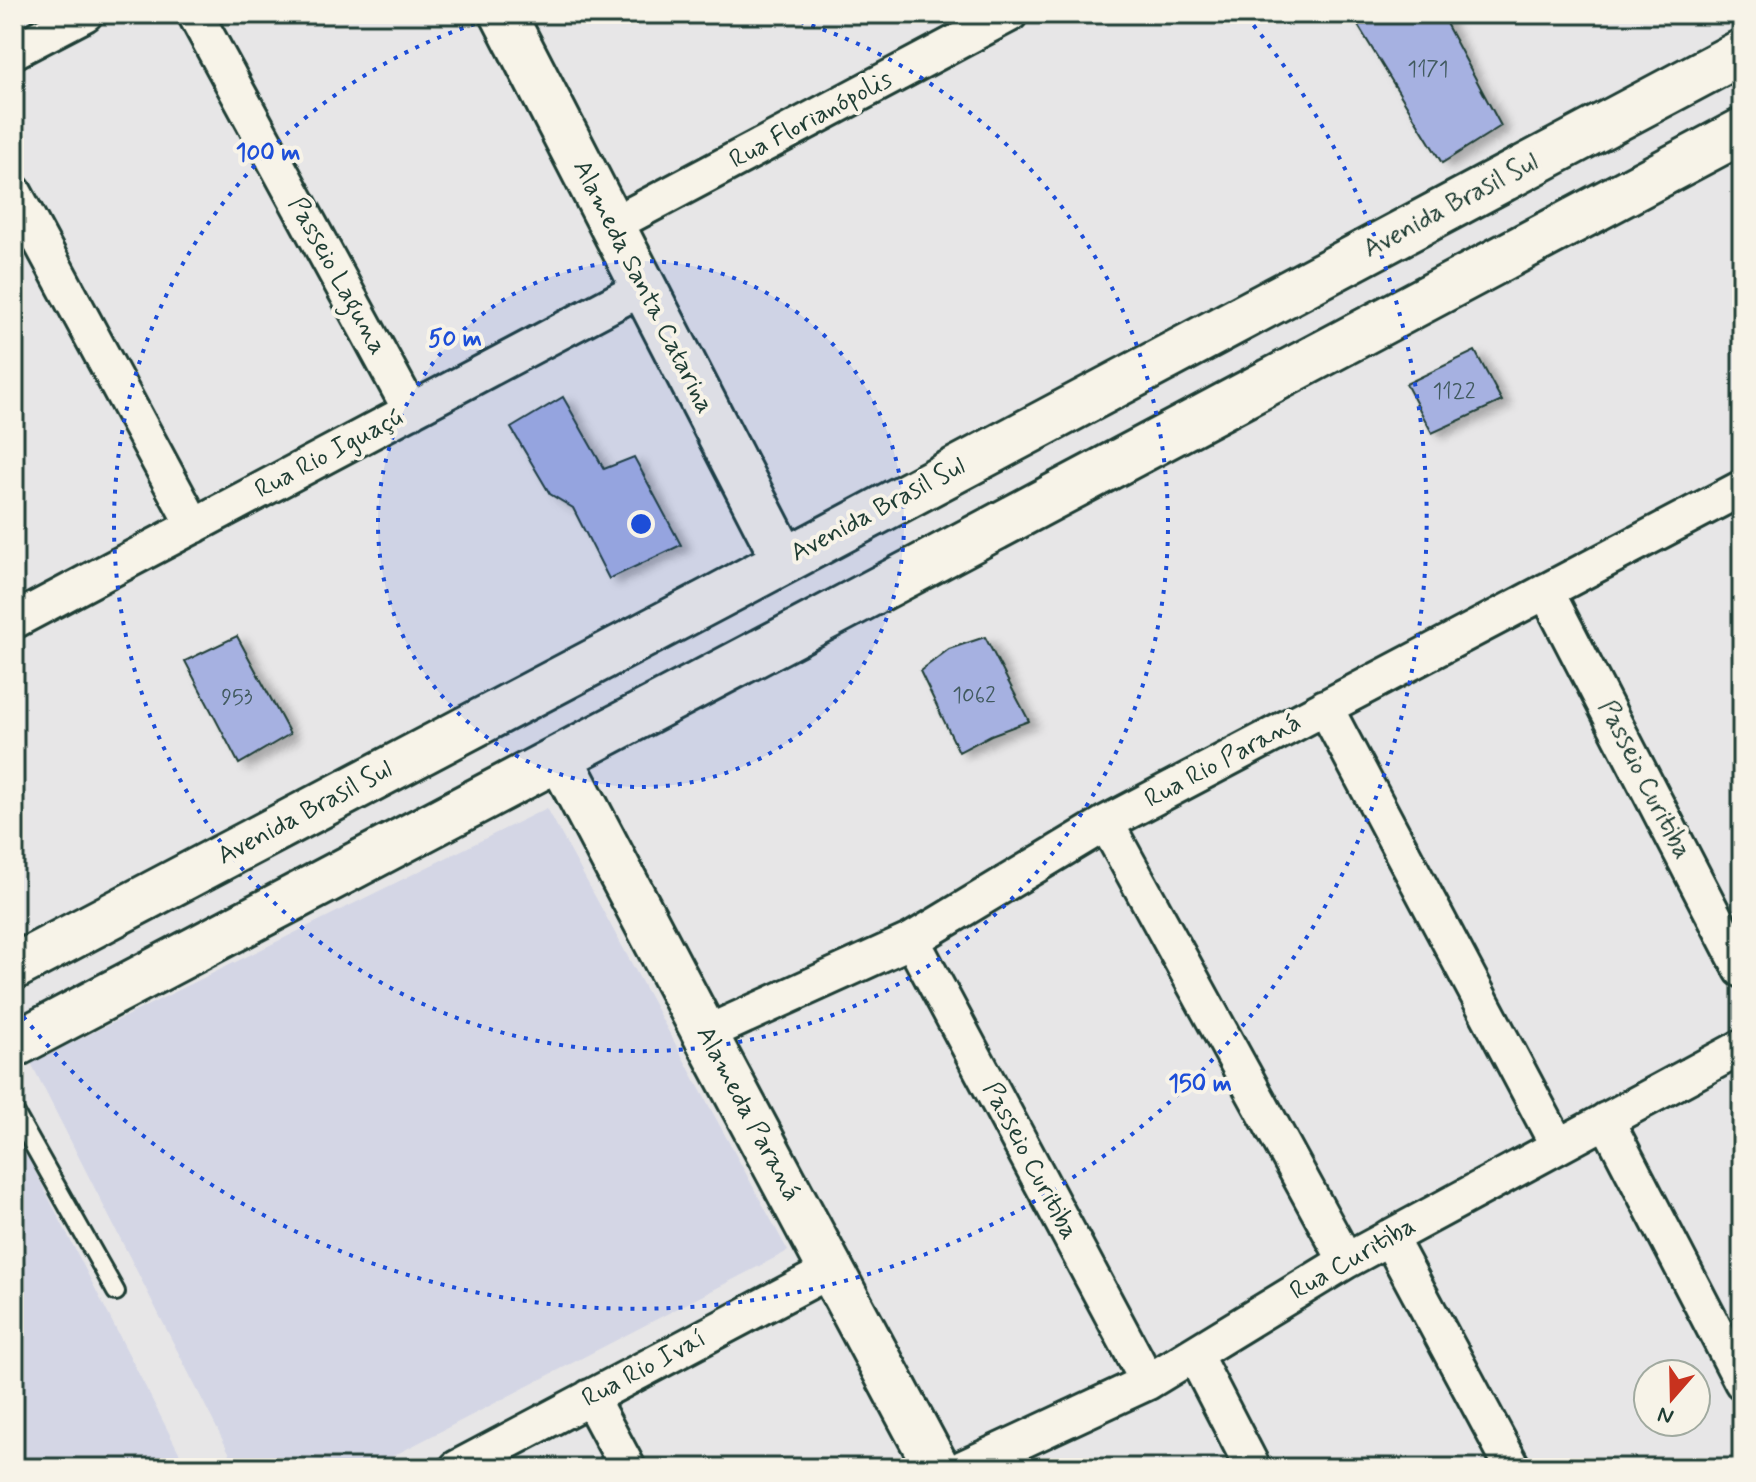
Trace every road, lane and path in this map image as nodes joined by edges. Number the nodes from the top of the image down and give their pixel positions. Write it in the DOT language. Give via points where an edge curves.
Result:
graph roads {
  1 [pos="85,14"];
  2 [pos="195,14"];
  3 [pos="503,14"];
  4 [pos="1010,14"];
  5 [pos="14,51"];
  6 [pos="1742,52"];
  7 [pos="1742,131"];
  8 [pos="14,192"];
  9 [pos="612,225"];
  10 [pos="644,287"];
  11 [pos="411,411"];
  12 [pos="1742,488"];
  13 [pos="194,526"];
  14 [pos="830,536"];
  15 [pos="784,559"];
  16 [pos="1546,591"];
  17 [pos="855,602"];
  18 [pos="14,621"];
  19 [pos="1325,707"];
  20 [pos="560,758"];
  21 [pos="1106,823"];
  22 [pos="912,940"];
  23 [pos="14,967"];
  24 [pos="1742,970"];
  25 [pos="705,1034"];
  26 [pos="14,1045"];
  27 [pos="1742,1047"];
  28 [pos="14,1111"];
  29 [pos="1606,1120"];
  30 [pos="1558,1146"];
  31 [pos="1389,1237"];
  32 [pos="1346,1261"];
  33 [pos="831,1270"];
  34 [pos="116,1292"];
  35 [pos="1194,1354"];
  36 [pos="1148,1382"];
  37 [pos="1742,1382"];
  38 [pos="590,1397"];
  39 [pos="457,1468"];
  40 [pos="628,1468"];
  41 [pos="937,1468"];
  42 [pos="963,1468"];
  43 [pos="1253,1468"];
  44 [pos="1513,1468"];
  1 -- 5 [label="street"];
  2 -- 11 [label="street, Passeio Laguna"];
  3 -- 9 [label="main road, Alameda Santa Catarina"];
  4 -- 9 [label="street, Rua Florianópolis"];
  6 -- 14 [label="main road, Avenida Brasil Sul"];
  7 -- 17 [label="main road"];
  8 -- 13 [label="street"];
  9 -- 10 [label="main road, Alameda Santa Catarina"];
  10 -- 11 [label="street, Rua Rio Iguaçú"];
  10 -- 15 [label="main road, Alameda Santa Catarina"];
  11 -- 13 [label="street, Rua Rio Iguaçú"];
  12 -- 16 [label="street, Rua Rio Paraná"];
  13 -- 18 [label="street, Rua Rio Iguaçú"];
  14 -- 15 [label="main road, Avenida Brasil Sul"];
  14 -- 17 [label="main road" via="858,550 865,576"];
  15 -- 23 [label="main road, Avenida Brasil Sul"];
  16 -- 19 [label="street, Rua Rio Paraná"];
  16 -- 24 [label="street, Passeio Curitiba"];
  17 -- 20 [label="main road"];
  19 -- 21 [label="street, Rua Rio Paraná"];
  19 -- 30 [label="street"];
  20 -- 25 [label="main road, Alameda Paraná"];
  20 -- 26 [label="main road"];
  21 -- 22 [label="street, Rua Rio Paraná"];
  21 -- 32 [label="street"];
  22 -- 25 [label="street, Rua Rio Paraná"];
  22 -- 36 [label="street, Passeio Curitiba"];
  25 -- 33 [label="main road, Alameda Paraná"];
  27 -- 29 [label="street, Rua Curitiba"];
  28 -- 34 [label="lane"];
  29 -- 30 [label="street, Rua Curitiba"];
  29 -- 37 [label="street"];
  30 -- 31 [label="street, Rua Curitiba"];
  31 -- 32 [label="street, Rua Curitiba"];
  31 -- 44 [label="street"];
  32 -- 35 [label="street, Rua Curitiba"];
  33 -- 38 [label="street, Rua Rio Ivaí"];
  33 -- 41 [label="main road, Alameda Paraná"];
  35 -- 36 [label="street, Rua Curitiba"];
  35 -- 43 [label="street"];
  36 -- 42 [label="street, Rua Curitiba"];
  38 -- 39 [label="street, Rua Rio Ivaí"];
  38 -- 40 [label="street"];
}
